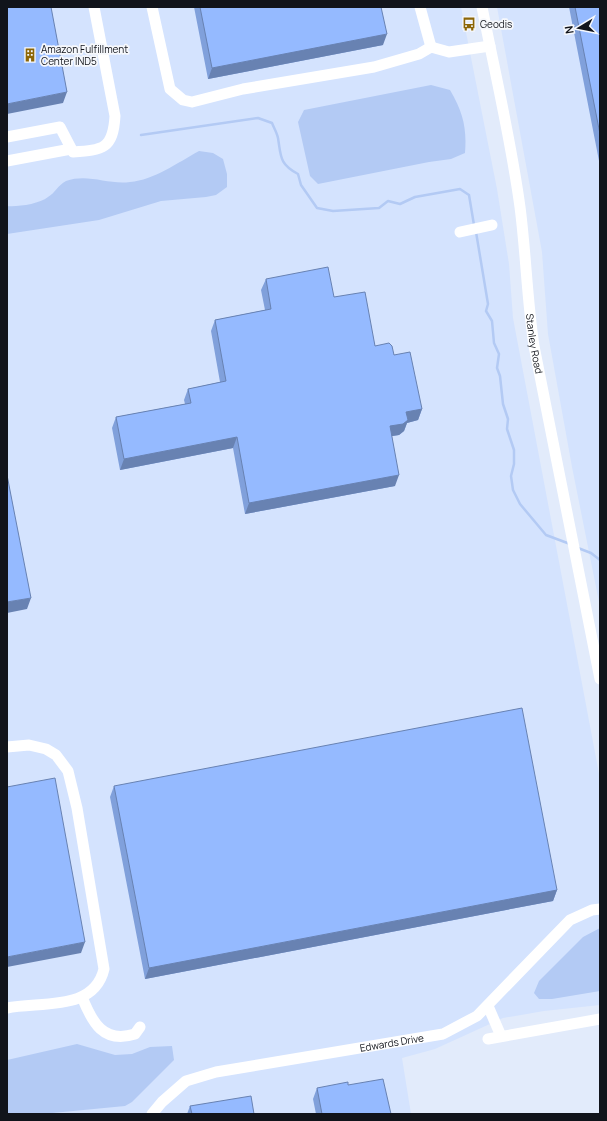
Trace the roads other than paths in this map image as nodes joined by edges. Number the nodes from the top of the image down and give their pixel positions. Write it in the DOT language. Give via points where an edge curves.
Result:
graph roads {
  1 [pos="94,7"];
  2 [pos="152,7"];
  3 [pos="420,7"];
  4 [pos="482,7"];
  5 [pos="490,46"];
  6 [pos="431,47"];
  7 [pos="7,137"];
  8 [pos="71,149"];
  9 [pos="7,161"];
  10 [pos="492,225"];
  11 [pos="460,232"];
  12 [pos="600,679"];
  13 [pos="7,747"];
  14 [pos="600,909"];
  15 [pos="82,997"];
  16 [pos="488,1006"];
  17 [pos="7,1008"];
  18 [pos="600,1019"];
  19 [pos="140,1027"];
  20 [pos="500,1036"];
  21 [pos="488,1038"];
  22 [pos="152,1114"];
  1 -- 8 [label="street" via="115,116 114,134 107,144 94,150 73,152"];
  2 -- 6 [label="street" via="170,90 182,100 192,102 243,89 374,67 420,54"];
  3 -- 6 [label="street"];
  4 -- 5 [label="street, Stanley Road"];
  5 -- 6 [label="street" via="449,52"];
  5 -- 12 [label="street, Stanley Road" via="519,201 534,346"];
  7 -- 8 [label="street" via="60,127"];
  8 -- 9 [label="street"];
  10 -- 11 [label="street"];
  13 -- 15 [label="street" via="38,746 52,752 64,764 71,779 104,961 100,982 92,992"];
  14 -- 16 [label="street, Edwards Drive" via="570,920"];
  15 -- 17 [label="street"];
  15 -- 19 [label="street" via="90,1016 102,1031 116,1036 127,1036 135,1034"];
  16 -- 20 [label="street"];
  16 -- 22 [label="street, Edwards Drive" via="477,1016 443,1034 216,1072 186,1081"];
  18 -- 20 [label="street"];
  20 -- 21 [label="street"];
}
